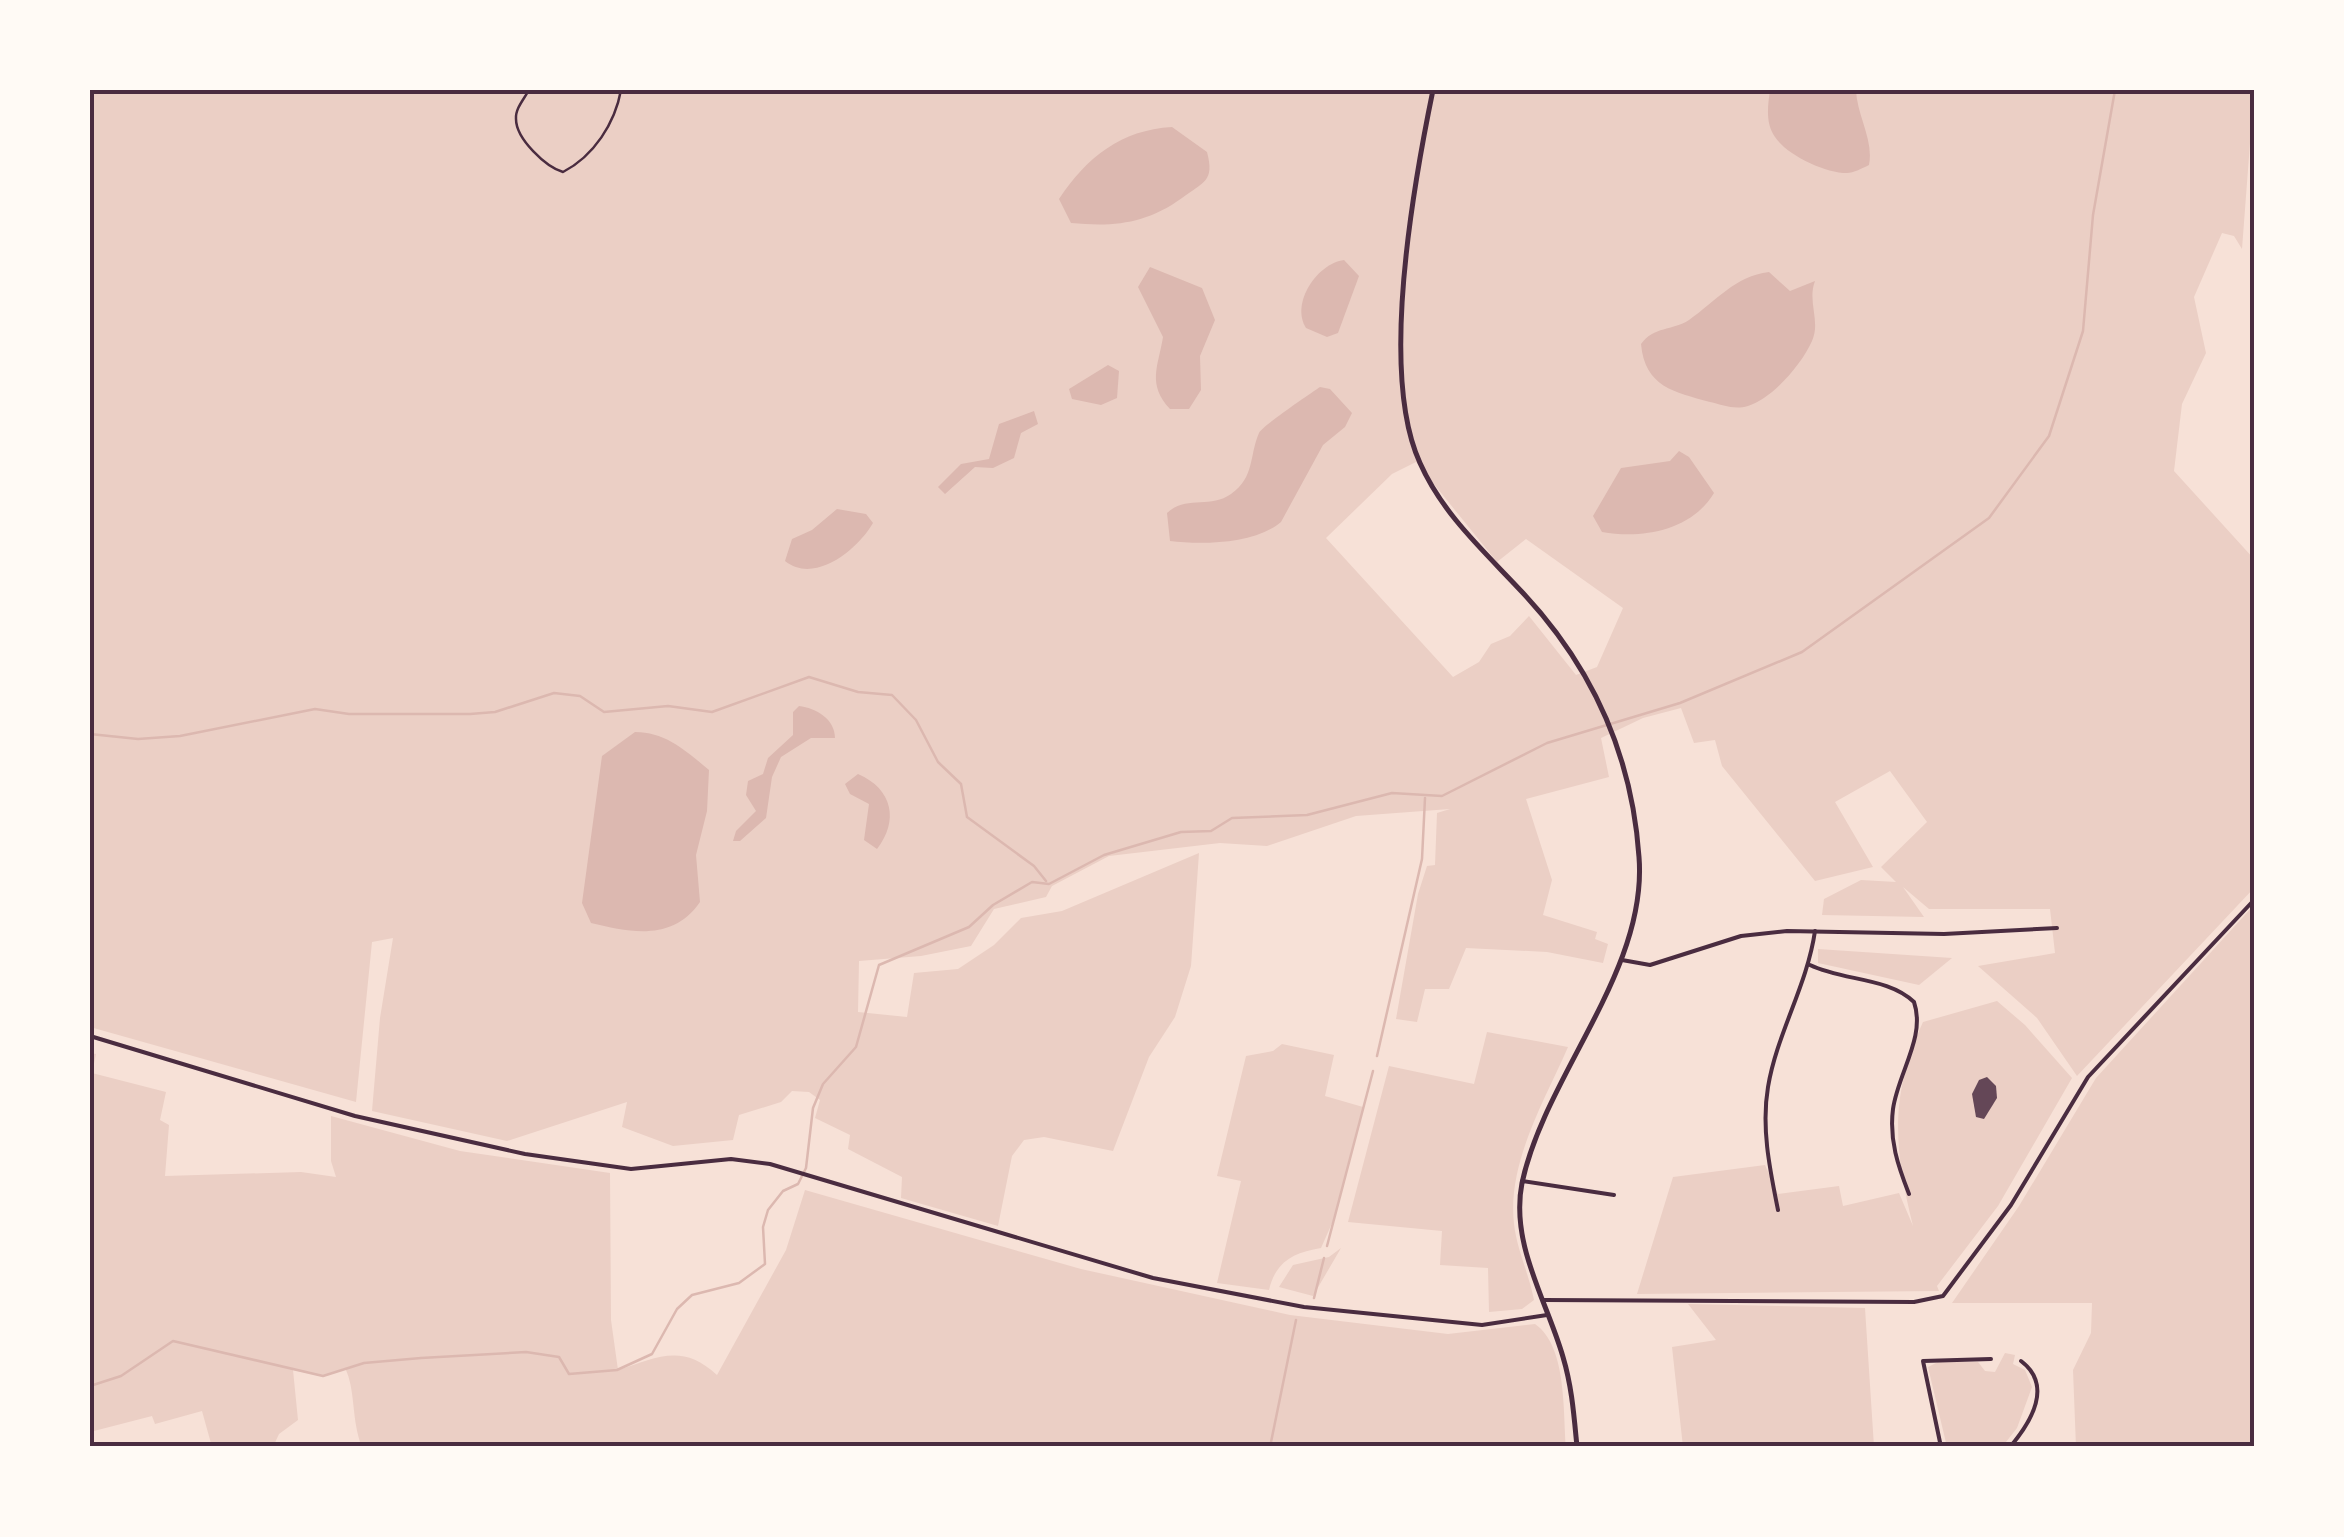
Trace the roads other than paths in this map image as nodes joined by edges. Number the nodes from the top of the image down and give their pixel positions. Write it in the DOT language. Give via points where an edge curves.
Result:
graph roads {
  1 [pos="529,90"];
  2 [pos="621,90"];
  3 [pos="1434,90"];
  4 [pos="2254,900"];
  5 [pos="2056,928"];
  6 [pos="1816,931"];
  7 [pos="1618,959"];
  8 [pos="1810,964"];
  9 [pos="90,1036"];
  10 [pos="1522,1181"];
  11 [pos="1909,1194"];
  12 [pos="1614,1195"];
  13 [pos="1778,1210"];
  14 [pos="1541,1300"];
  15 [pos="1547,1315"];
  16 [pos="1991,1359"];
  17 [pos="2021,1361"];
  18 [pos="1577,1447"];
  19 [pos="1941,1447"];
  20 [pos="2010,1447"];
  1 -- 2 [label="lane" via="517,111 519,131 563,172 603,136"];
  3 -- 7 [label="street" via="1419,162 1402,324 1399,384 1406,424 1438,499 1559,635 1604,706 1640,859 1634,912"];
  4 -- 14 [label="street" via="2088,1078 2011,1206 1944,1296 1914,1302"];
  5 -- 6 [label="street"];
  6 -- 7 [label="street" via="1742,936 1650,965"];
  6 -- 8 [label="street"];
  7 -- 10 [label="street"];
  8 -- 11 [label="street" via="1894,988 1914,1002 1918,1025 1891,1130"];
  8 -- 13 [label="street" via="1768,1087 1767,1149"];
  9 -- 15 [label="street" via="355,1116 525,1154 631,1170 731,1159 1153,1278 1304,1307 1482,1325"];
  10 -- 12 [label="street"];
  10 -- 14 [label="street" via="1524,1237"];
  14 -- 15 [label="street"];
  15 -- 18 [label="street" via="1573,1400"];
  16 -- 19 [label="street" via="1923,1361"];
  17 -- 20 [label="street" via="2036,1372 2040,1389 2026,1428"];
}
